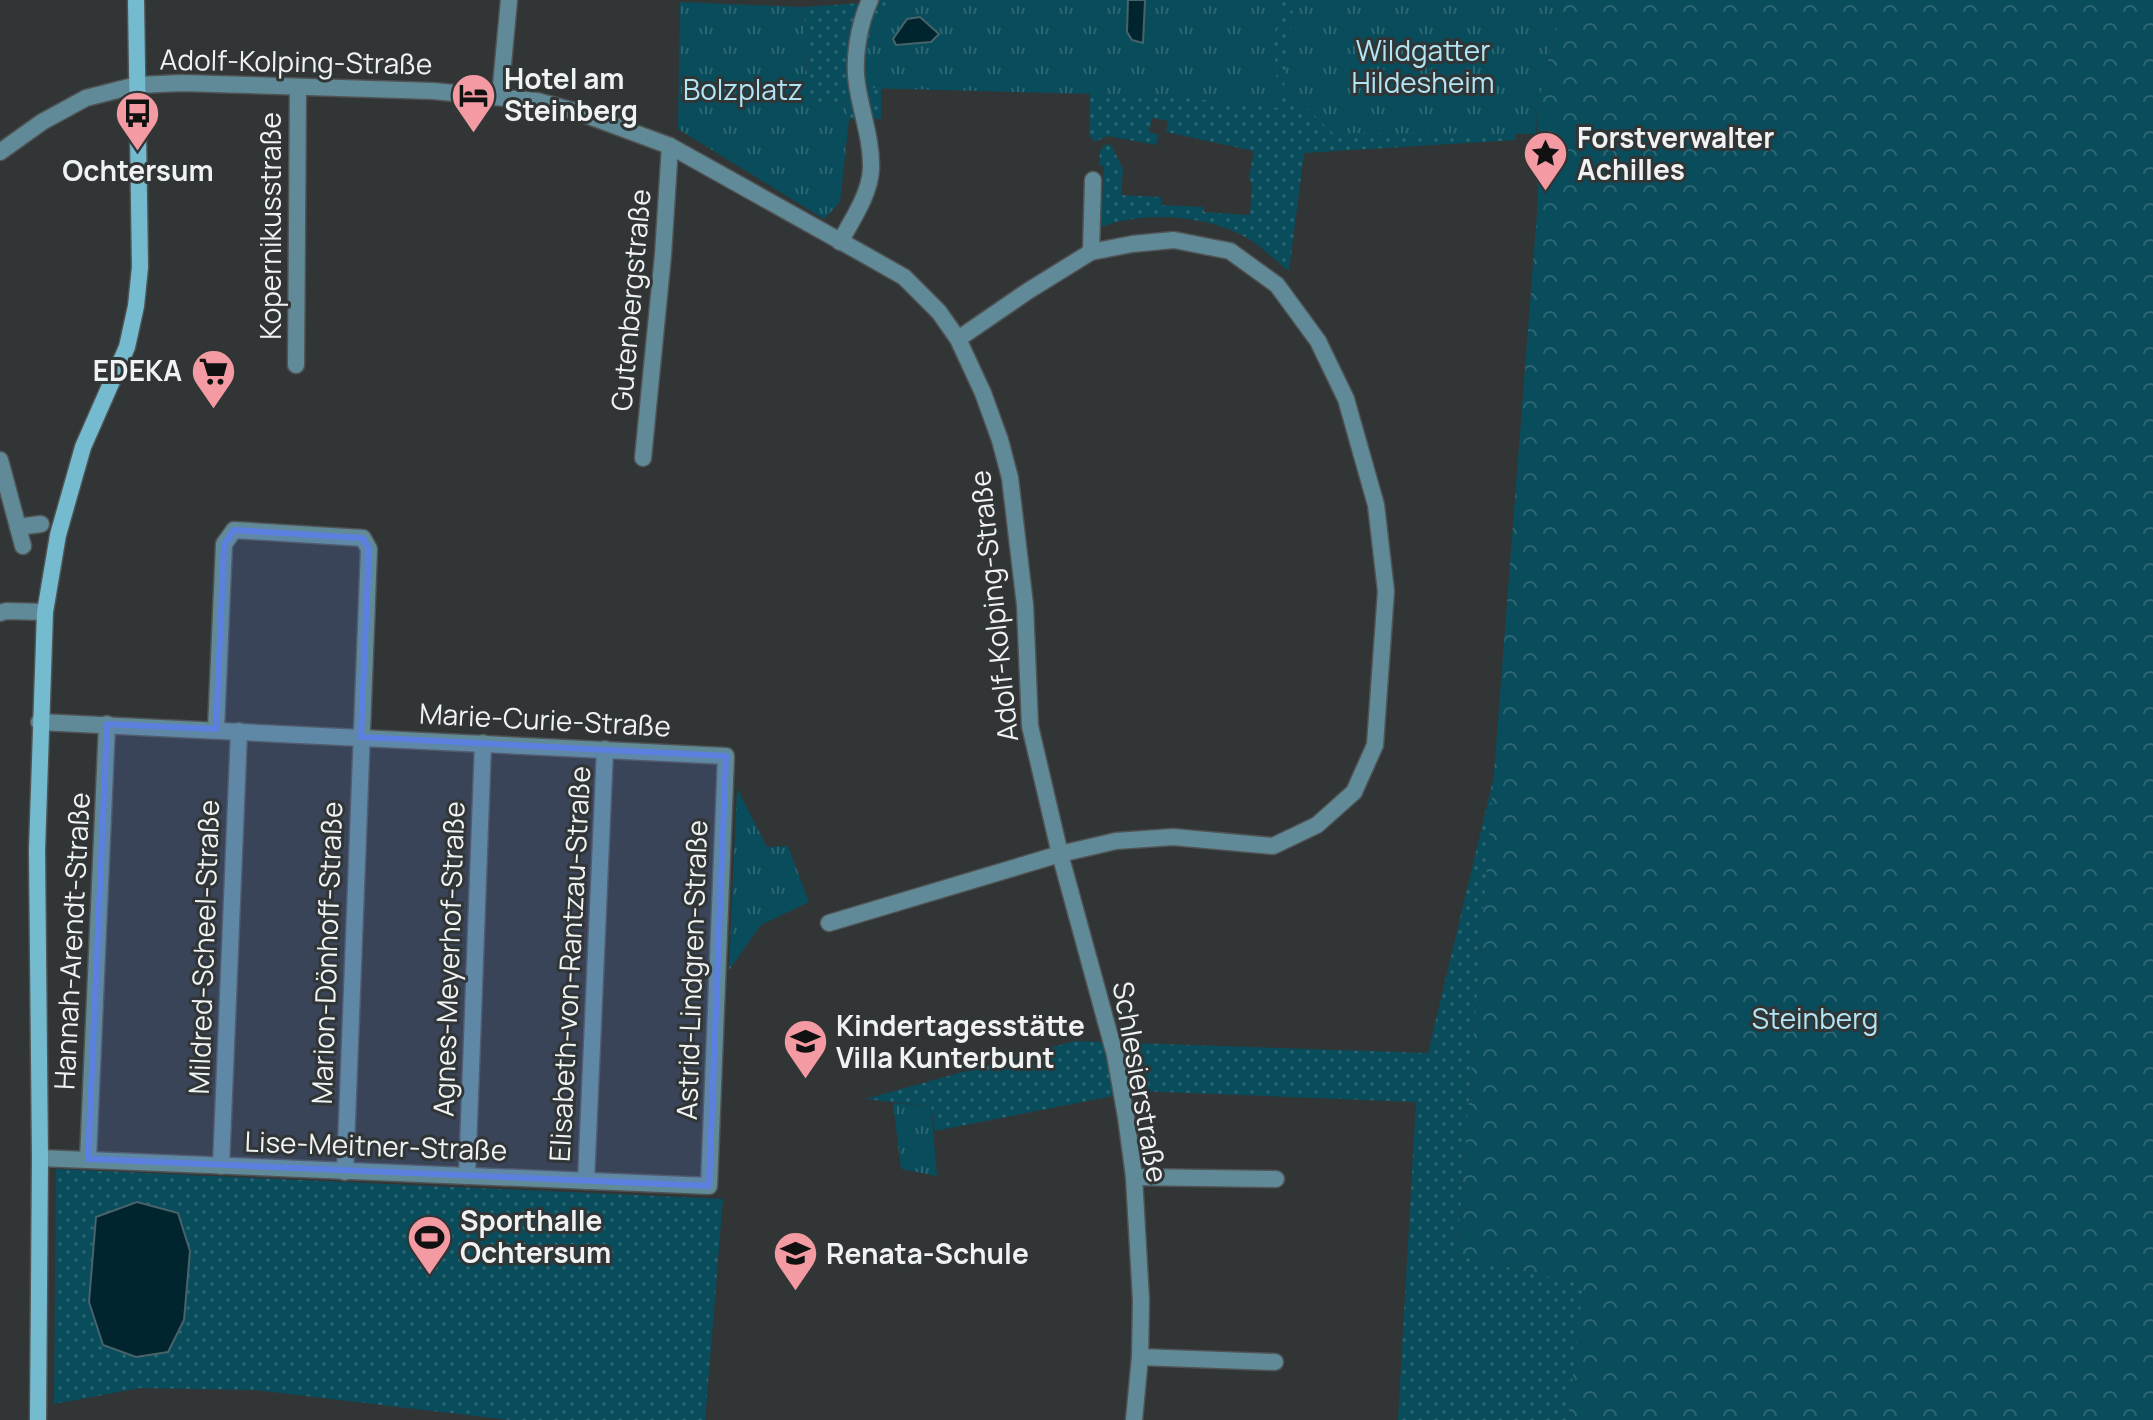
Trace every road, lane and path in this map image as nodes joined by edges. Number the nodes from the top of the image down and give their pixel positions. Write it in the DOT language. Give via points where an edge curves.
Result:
graph roads {
  1 [pos="136,0"];
  2 [pos="509,0"];
  3 [pos="870,0"];
  4 [pos="137,85"];
  5 [pos="298,87"];
  6 [pos="500,96"];
  7 [pos="670,146"];
  8 [pos="0,152"];
  9 [pos="1093,180"];
  10 [pos="840,242"];
  11 [pos="1091,252"];
  12 [pos="958,339"];
  13 [pos="296,365"];
  14 [pos="643,458"];
  15 [pos="0,460"];
  16 [pos="41,524"];
  17 [pos="18,527"];
  18 [pos="23,546"];
  19 [pos="45,612"];
  20 [pos="0,613"];
  21 [pos="39,722"];
  22 [pos="107,724"];
  23 [pos="216,729"];
  24 [pos="239,731"];
  25 [pos="361,737"];
  26 [pos="483,743"];
  27 [pos="605,749"];
  28 [pos="726,756"];
  29 [pos="1060,854"];
  30 [pos="829,923"];
  31 [pos="40,1158"];
  32 [pos="88,1159"];
  33 [pos="221,1166"];
  34 [pos="345,1172"];
  35 [pos="467,1176"];
  36 [pos="1134,1177"];
  37 [pos="1276,1179"];
  38 [pos="586,1181"];
  39 [pos="709,1186"];
  40 [pos="1140,1357"];
  41 [pos="1275,1362"];
  42 [pos="38,1420"];
  43 [pos="1134,1420"];
  1 -- 4 [label="main road"];
  2 -- 6 [label="street"];
  3 -- 10 [label="street" via="856,82 871,172"];
  4 -- 5 [label="street, Adolf-Kolping-Straße"];
  4 -- 8 [label="street, Adolf-Kolping-Straße" via="86,98"];
  4 -- 19 [label="main road" via="136,306 127,347 83,447 58,535"];
  5 -- 6 [label="street, Adolf-Kolping-Straße"];
  5 -- 13 [label="street, Kopernikusstraße"];
  6 -- 7 [label="street, Adolf-Kolping-Straße" via="578,112"];
  7 -- 10 [label="street, Adolf-Kolping-Straße"];
  7 -- 14 [label="street, Gutenbergstraße"];
  9 -- 11 [label="street"];
  10 -- 12 [label="street, Adolf-Kolping-Straße" via="904,277"];
  11 -- 12 [label="street"];
  11 -- 29 [label="street" via="1174,240 1230,251 1277,285 1318,341 1346,399 1376,505 1386,591 1375,745 1354,792 1317,825 1273,846 1173,837 1116,841"];
  12 -- 29 [label="street, Adolf-Kolping-Straße" via="983,393 1010,478 1025,605 1030,726"];
  15 -- 17 [label="street"];
  16 -- 17 [label="street"];
  17 -- 18 [label="street"];
  19 -- 20 [label="street"];
  19 -- 21 [label="main road"];
  21 -- 22 [label="street, Marie-Curie-Straße"];
  21 -- 31 [label="main road"];
  22 -- 23 [label="street, Marie-Curie-Straße"];
  22 -- 32 [label="street, Hannah-Arendt-Straße"];
  23 -- 24 [label="street, Marie-Curie-Straße"];
  23 -- 25 [label="street" via="224,544 234,530 363,538 369,549"];
  24 -- 25 [label="street, Marie-Curie-Straße"];
  24 -- 33 [label="street, Mildred-Scheel-Straße"];
  25 -- 26 [label="street, Marie-Curie-Straße"];
  25 -- 34 [label="street, Marion-Dönhoff-Straße"];
  26 -- 27 [label="street, Marie-Curie-Straße"];
  26 -- 35 [label="street, Agnes-Meyerhof-Straße"];
  27 -- 28 [label="street, Marie-Curie-Straße"];
  27 -- 38 [label="street, Elisabeth-von-Rantzau-Straße"];
  28 -- 39 [label="street, Astrid-Lindgren-Straße"];
  29 -- 30 [label="street"];
  29 -- 36 [label="street, Schlesierstraße" via="1115,1055"];
  31 -- 32 [label="street, Lise-Meitner-Straße"];
  31 -- 42 [label="main road"];
  32 -- 33 [label="street, Lise-Meitner-Straße"];
  33 -- 34 [label="street, Lise-Meitner-Straße"];
  34 -- 35 [label="street, Lise-Meitner-Straße"];
  35 -- 38 [label="street, Lise-Meitner-Straße"];
  36 -- 37 [label="street"];
  36 -- 40 [label="street, Schlesierstraße"];
  38 -- 39 [label="street, Lise-Meitner-Straße"];
  40 -- 41 [label="street"];
  40 -- 43 [label="street, Schlesierstraße"];
}
